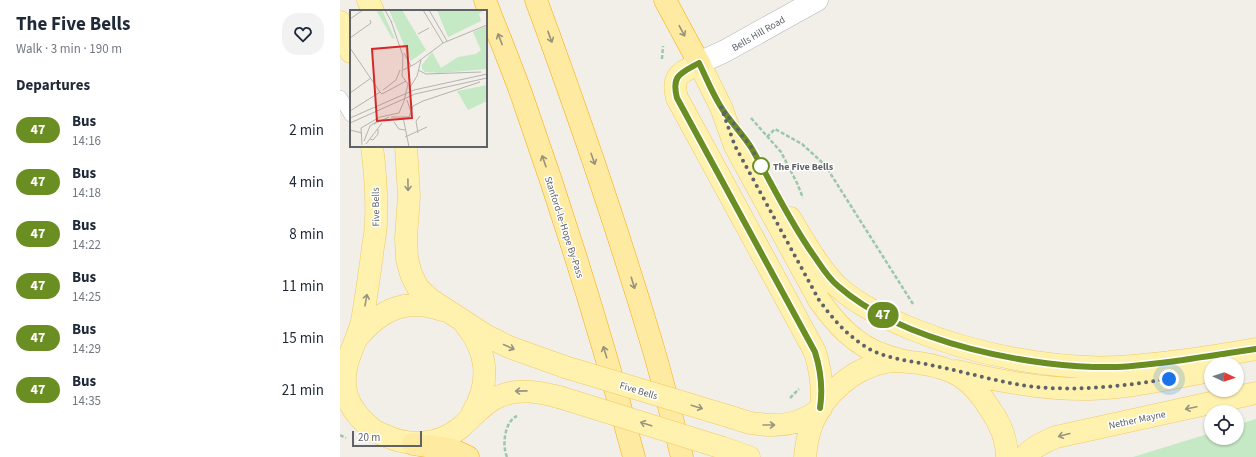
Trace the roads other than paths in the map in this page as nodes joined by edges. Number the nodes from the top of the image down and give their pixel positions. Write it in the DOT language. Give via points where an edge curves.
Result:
graph roads {
  1 [pos="368,0"];
  2 [pos="485,0"];
  3 [pos="536,0"];
  4 [pos="665,0"];
  5 [pos="817,0"];
  6 [pos="373,10"];
  7 [pos="340,22"];
  8 [pos="350,49"];
  9 [pos="699,63"];
  10 [pos="340,97"];
  11 [pos="721,107"];
  12 [pos="350,113"];
  13 [pos="406,147"];
  14 [pos="371,149"];
  15 [pos="456,317"];
  16 [pos="357,338"];
  17 [pos="1256,349"];
  18 [pos="908,362"];
  19 [pos="1256,362"];
  20 [pos="1244,365"];
  21 [pos="951,370"];
  22 [pos="1204,372"];
  23 [pos="1256,393"];
  24 [pos="820,408"];
  25 [pos="471,417"];
  26 [pos="413,444"];
  27 [pos="468,457"];
  28 [pos="634,457"];
  29 [pos="682,457"];
  30 [pos="749,457"];
  31 [pos="805,457"];
  32 [pos="1007,457"];
  33 [pos="1024,457"];
  1 -- 6 [label="main road"];
  28 -- 2 [label="highway, Stanford-le-Hope By-Pass, one-way" via="610,367 570,239"];
  3 -- 29 [label="highway, one-way" via="569,88 616,229 654,352"];
  4 -- 9 [label="highway, one-way"];
  5 -- 9 [label="street, Bells Hill Road" via="725,52"];
  7 -- 8 [label="main road"];
  9 -- 11 [label="main road"];
  9 -- 24 [label="main road" via="678,76 675,82 677,98 815,352 822,383"];
  10 -- 12 [label="lane"];
  11 -- 17 [label="main road" via="751,147 802,239 822,268 837,285 860,303 900,324 981,351 1063,365 1144,365"];
  11 -- 18 [label="main road" via="735,146 830,316 864,346"];
  13 -- 15 [label="main road, Five Bells, one-way" via="409,196 406,238 411,274 418,288"];
  16 -- 14 [label="main road, Five Bells, one-way" via="367,296 376,222"];
  15 -- 16 [label="main road, Five Bells" via="435,307 413,304 399,306 382,313 368,324"];
  15 -- 24 [label="main road, Five Bells, one-way, bridge" via="509,347 566,367 757,424 783,424 803,420"];
  15 -- 25 [label="main road, Five Bells" via="472,332 484,358 484,388"];
  16 -- 26 [label="main road, Five Bells" via="345,369 344,384 351,407 374,431"];
  18 -- 21 [label="main road, Five Bells"];
  18 -- 24 [label="main road, Five Bells" via="887,362 853,375 837,387"];
  19 -- 20 [label="main road"];
  21 -- 22 [label="main road" via="1028,386 1083,389 1129,385"];
  21 -- 32 [label="main road, Five Bells" via="969,382 988,404 1003,436"];
  23 -- 33 [label="main road, Nether Mayne, one-way" via="1056,437 1041,443"];
  24 -- 31 [label="main road, Five Bells" via="812,424"];
  25 -- 26 [label="main road, Five Bells" via="446,436 434,441"];
  30 -- 25 [label="main road, Five Bells, one-way, bridge" via="559,397 528,391 513,391 498,396"];
  26 -- 27 [label="highway" via="452,450"];
}
